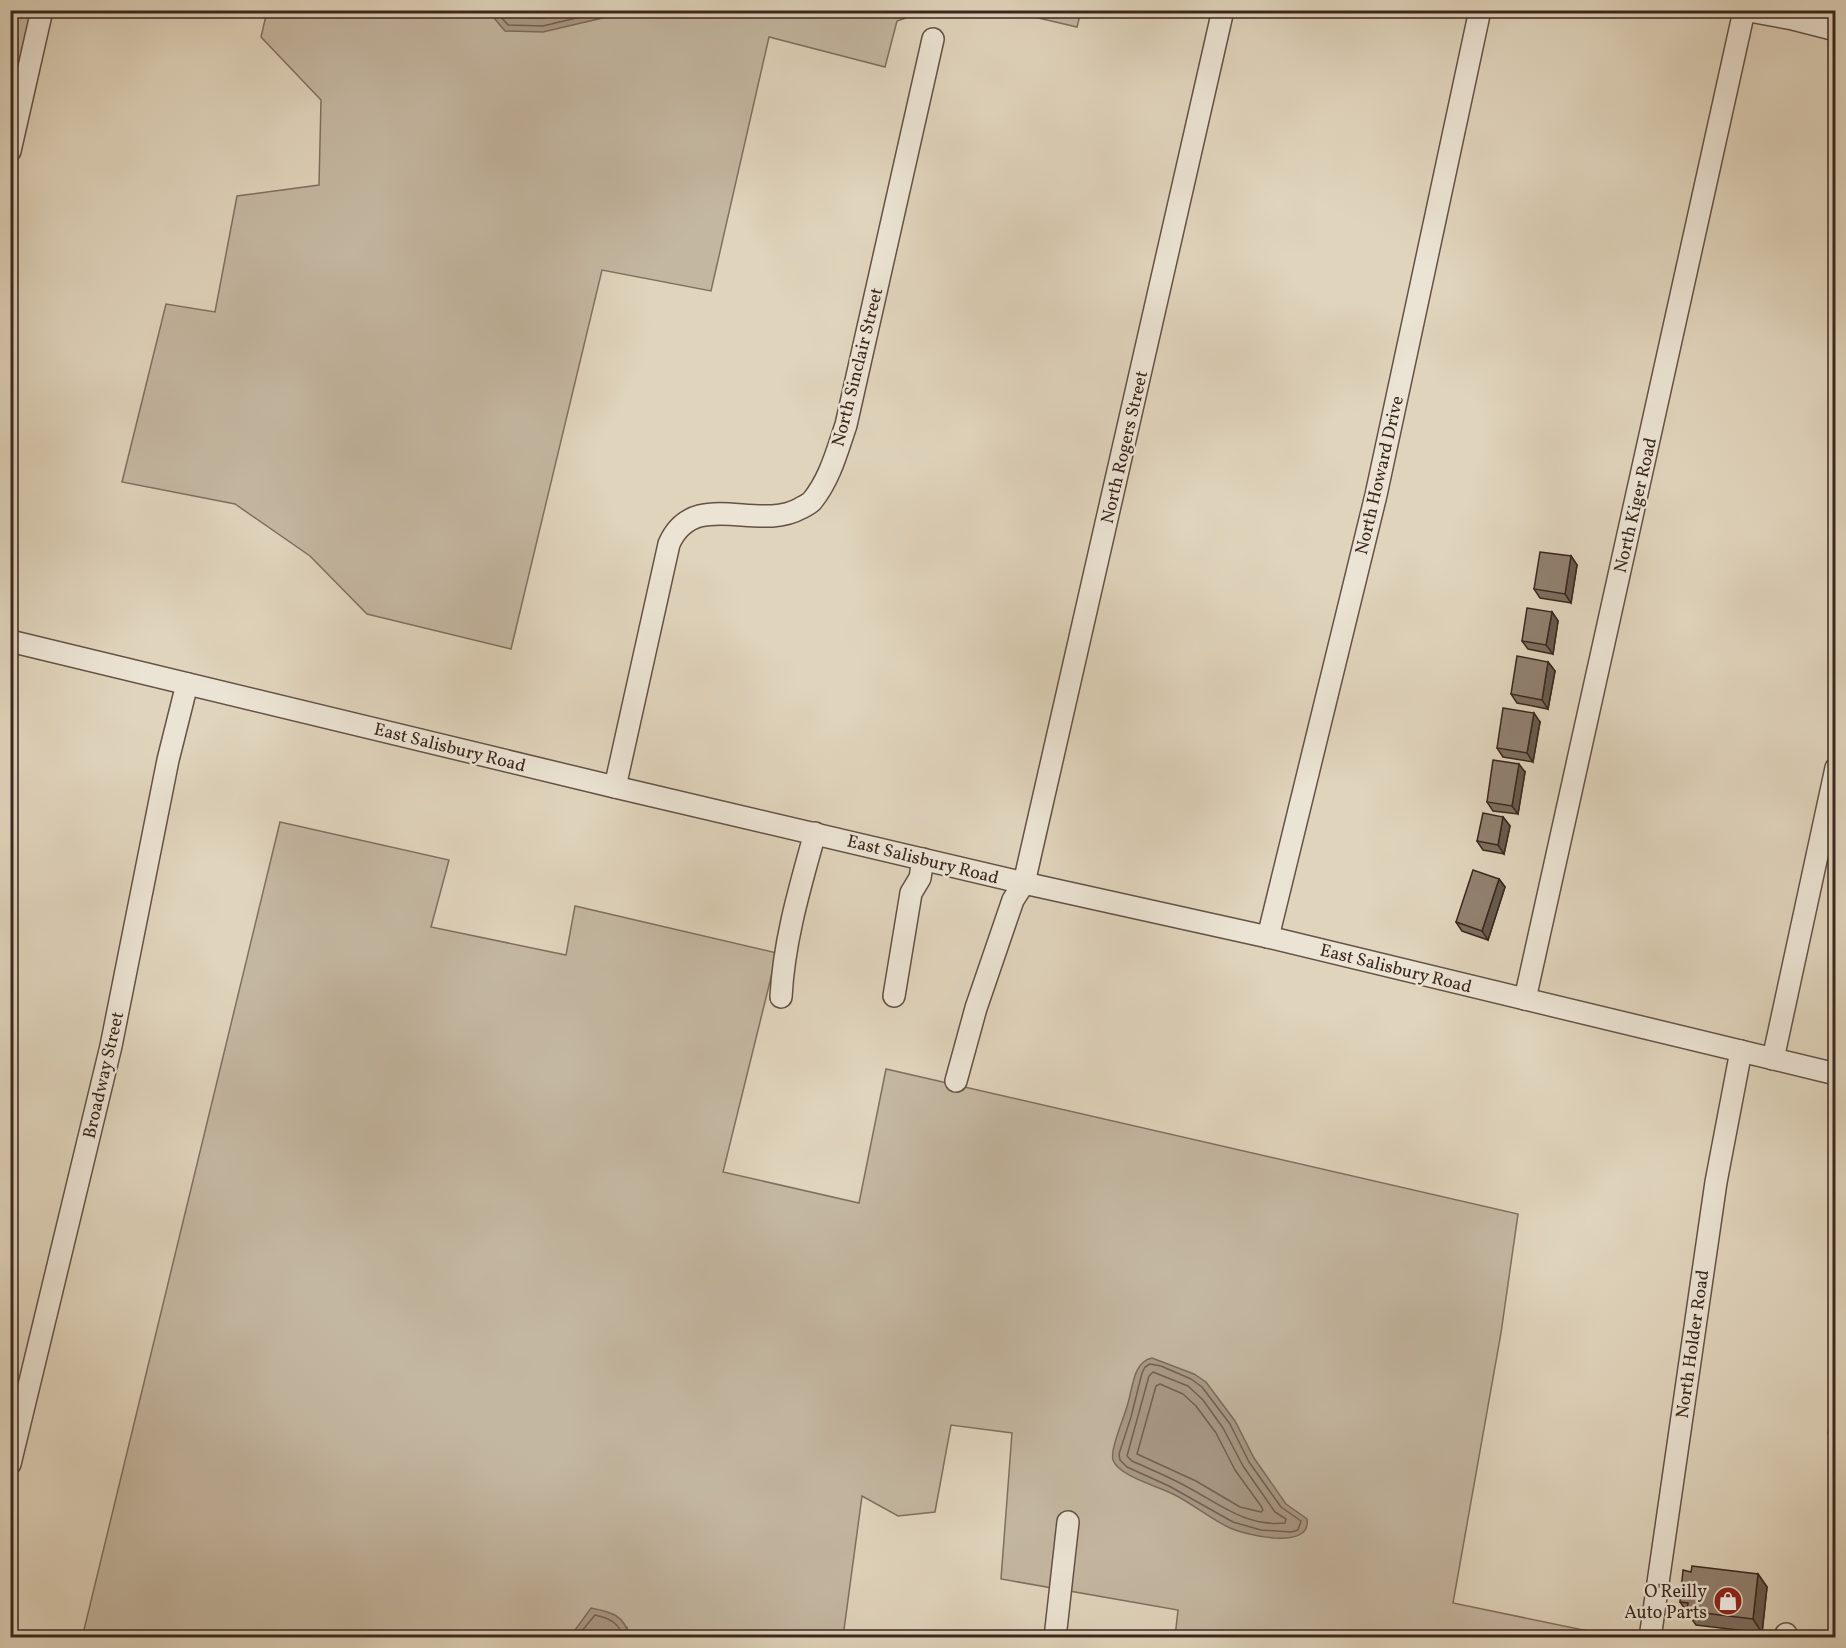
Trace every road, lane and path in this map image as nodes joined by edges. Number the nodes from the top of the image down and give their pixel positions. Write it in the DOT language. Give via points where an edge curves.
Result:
graph roads {
  1 [pos="42,10"];
  2 [pos="1223,10"];
  3 [pos="1480,10"];
  4 [pos="1744,11"];
  5 [pos="1836,30"];
  6 [pos="933,39"];
  7 [pos="10,151"];
  8 [pos="10,641"];
  9 [pos="187,684"];
  10 [pos="1836,768"];
  11 [pos="615,787"];
  12 [pos="815,833"];
  13 [pos="923,859"];
  14 [pos="1024,883"];
  15 [pos="1268,937"];
  16 [pos="894,996"];
  17 [pos="781,997"];
  18 [pos="1525,999"];
  19 [pos="1741,1051"];
  20 [pos="1773,1059"];
  21 [pos="1836,1074"];
  22 [pos="956,1081"];
  23 [pos="10,1464"];
  24 [pos="1068,1522"];
  25 [pos="1055,1638"];
  26 [pos="1650,1638"];
  1 -- 7 [label="street"];
  2 -- 14 [label="street, North Rogers Street"];
  3 -- 15 [label="street, North Howard Drive" via="1376,495"];
  4 -- 5 [label="street"];
  4 -- 18 [label="street, North Kiger Road"];
  6 -- 11 [label="street, North Sinclair Street" via="846,425 828,478 811,503 790,515 703,514 683,522 674,531"];
  8 -- 9 [label="street, East Salisbury Road"];
  9 -- 11 [label="street, East Salisbury Road"];
  9 -- 23 [label="street, Broadway Street" via="111,1046"];
  10 -- 20 [label="street"];
  11 -- 12 [label="street, East Salisbury Road"];
  12 -- 13 [label="street, East Salisbury Road"];
  12 -- 17 [label="street" via="793,912"];
  13 -- 14 [label="street, East Salisbury Road"];
  13 -- 16 [label="street" via="920,878 911,893"];
  14 -- 15 [label="street, East Salisbury Road"];
  14 -- 22 [label="street, North Rogers Street" via="1013,900"];
  15 -- 18 [label="street, East Salisbury Road"];
  18 -- 19 [label="street, East Salisbury Road"];
  19 -- 20 [label="street, East Salisbury Road"];
  19 -- 26 [label="street, North Holder Road" via="1716,1182"];
  20 -- 21 [label="street, East Salisbury Road"];
  24 -- 25 [label="street"];
}
